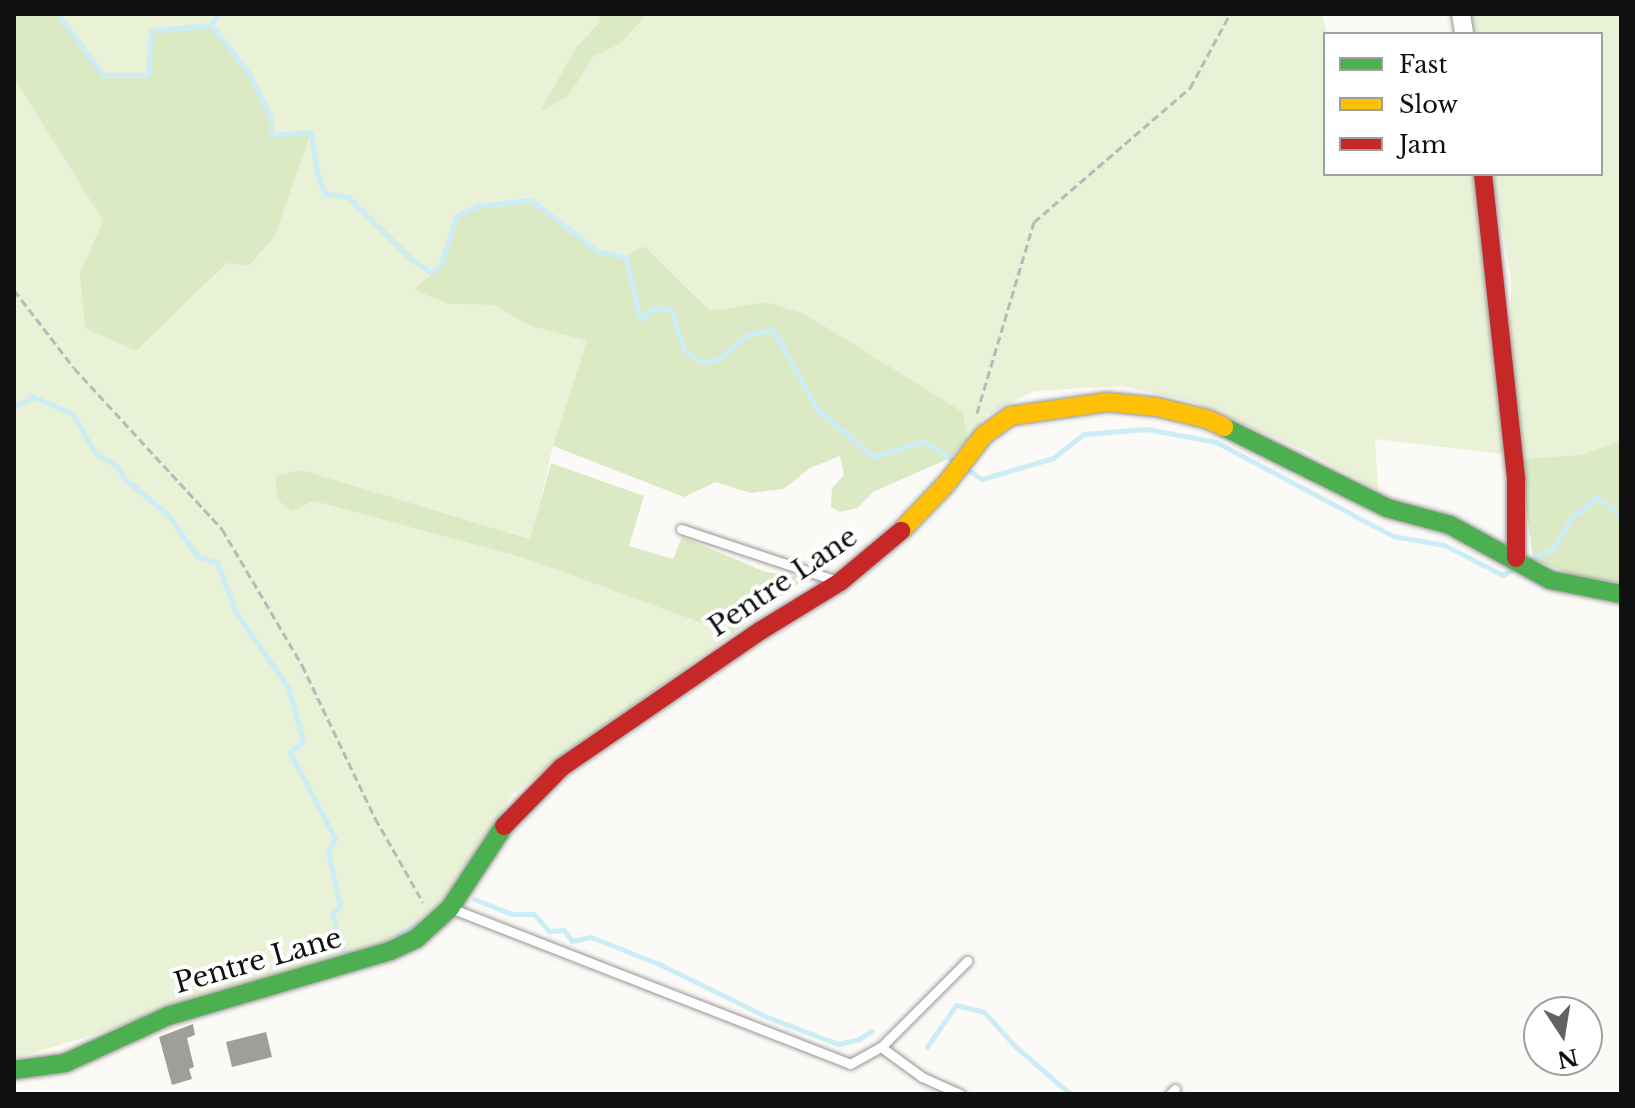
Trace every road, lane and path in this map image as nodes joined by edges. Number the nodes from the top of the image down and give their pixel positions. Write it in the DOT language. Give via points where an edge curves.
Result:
graph roads {
  1 [pos="1230,14"];
  2 [pos="1483,176"];
  3 [pos="14,290"];
  4 [pos="980,441"];
  5 [pos="681,529"];
  6 [pos="1516,558"];
  7 [pos="840,582"];
  8 [pos="1621,594"];
  9 [pos="444,914"];
  10 [pos="967,961"];
  11 [pos="881,1047"];
  12 [pos="14,1070"];
  13 [pos="960,1094"];
  1 -- 4 [label="path" via="1190,88 1034,222 977,407"];
  2 -- 6 [label="street" via="1516,480"];
  3 -- 9 [label="path" via="74,368 222,529 302,665 375,818 429,913"];
  4 -- 6 [label="street, Pentre Lane" via="1010,416 1107,402 1157,407 1207,419 1387,508 1450,525"];
  4 -- 7 [label="street, Pentre Lane" via="895,538"];
  5 -- 7 [label="lane"];
  6 -- 8 [label="street, Pentre Lane" via="1550,580"];
  7 -- 9 [label="street, Pentre Lane" via="562,767 497,833"];
  9 -- 11 [label="lane" via="850,1064"];
  9 -- 12 [label="street, Pentre Lane" via="416,939 390,951 168,1016 65,1063"];
  10 -- 11 [label="lane"];
  11 -- 13 [label="lane" via="922,1077"];
}
